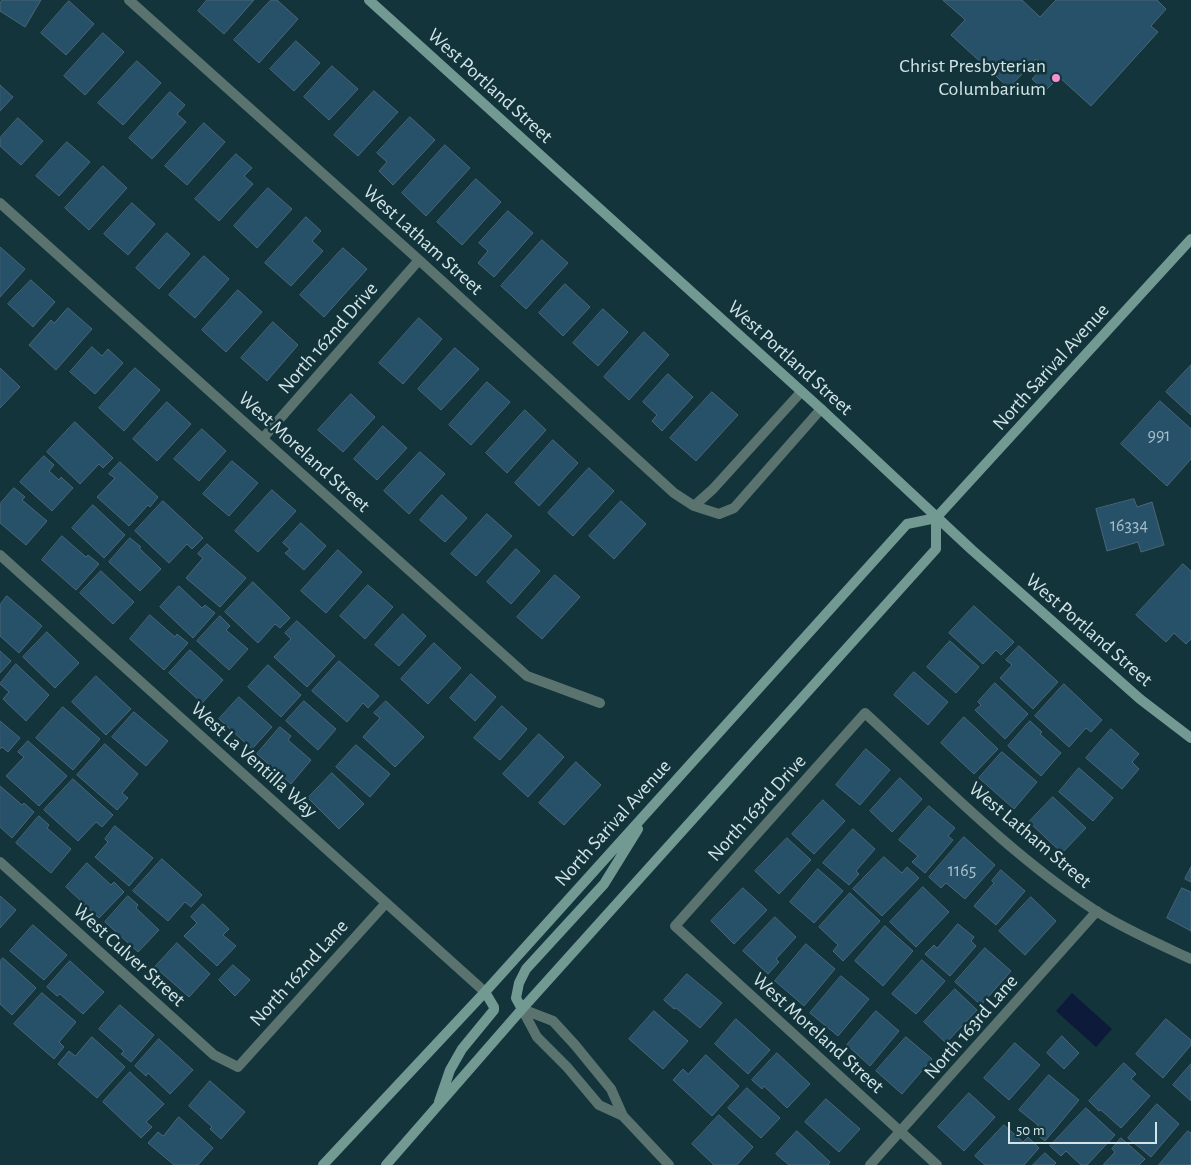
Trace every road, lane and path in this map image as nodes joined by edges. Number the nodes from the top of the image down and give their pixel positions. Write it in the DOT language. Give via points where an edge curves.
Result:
graph roads {
  1 [pos="129,0"];
  2 [pos="369,0"];
  3 [pos="0,203"];
  4 [pos="1191,239"];
  5 [pos="420,260"];
  6 [pos="801,392"];
  7 [pos="821,410"];
  8 [pos="263,438"];
  9 [pos="694,506"];
  10 [pos="936,518"];
  11 [pos="0,555"];
  12 [pos="600,703"];
  13 [pos="865,712"];
  14 [pos="1191,738"];
  15 [pos="653,805"];
  16 [pos="0,862"];
  17 [pos="386,903"];
  18 [pos="1097,911"];
  19 [pos="676,926"];
  20 [pos="1191,959"];
  21 [pos="485,992"];
  22 [pos="522,1008"];
  23 [pos="238,1067"];
  24 [pos="437,1108"];
  25 [pos="623,1116"];
  26 [pos="901,1132"];
  27 [pos="323,1165"];
  28 [pos="386,1165"];
  29 [pos="669,1165"];
  30 [pos="870,1165"];
  31 [pos="937,1165"];
  1 -- 5 [label="street, West Latham Street"];
  2 -- 6 [label="main road, West Portland Street"];
  3 -- 8 [label="street, West Moreland Street"];
  4 -- 10 [label="main road, North Sarival Avenue"];
  5 -- 8 [label="street, North 162nd Drive"];
  5 -- 9 [label="street, West Latham Street" via="674,492"];
  6 -- 7 [label="main road, West Portland Street"];
  6 -- 9 [label="street"];
  7 -- 9 [label="street" via="734,508 719,514"];
  7 -- 10 [label="main road, West Portland Street"];
  8 -- 12 [label="street, West Moreland Street" via="527,676"];
  10 -- 14 [label="main road, West Portland Street" via="1140,699"];
  10 -- 15 [label="main road, North Sarival Avenue" via="907,524"];
  10 -- 22 [label="main road" via="936,550"];
  11 -- 17 [label="street, West La Ventilla Way"];
  13 -- 18 [label="street, West Latham Street" via="1012,848"];
  13 -- 19 [label="street, North 163rd Drive"];
  15 -- 21 [label="main road, North Sarival Avenue"];
  15 -- 22 [label="main road" via="604,884 526,969 516,998"];
  16 -- 23 [label="street, West Culver Street" via="214,1055"];
  17 -- 21 [label="street, West La Ventilla Way"];
  17 -- 23 [label="street, North 162nd Lane"];
  18 -- 20 [label="street, West Latham Street"];
  18 -- 26 [label="street, North 163rd Lane"];
  19 -- 26 [label="street, West Moreland Street"];
  21 -- 24 [label="main road" via="494,1010 462,1049 450,1070"];
  21 -- 27 [label="main road, North Sarival Avenue"];
  22 -- 24 [label="main road"];
  22 -- 25 [label="street" via="536,1037 599,1105"];
  22 -- 25 [label="street" via="553,1021 612,1089"];
  24 -- 28 [label="main road"];
  25 -- 29 [label="street"];
  26 -- 30 [label="street, North 163rd Lane"];
  26 -- 31 [label="street, West Moreland Street"];
}
